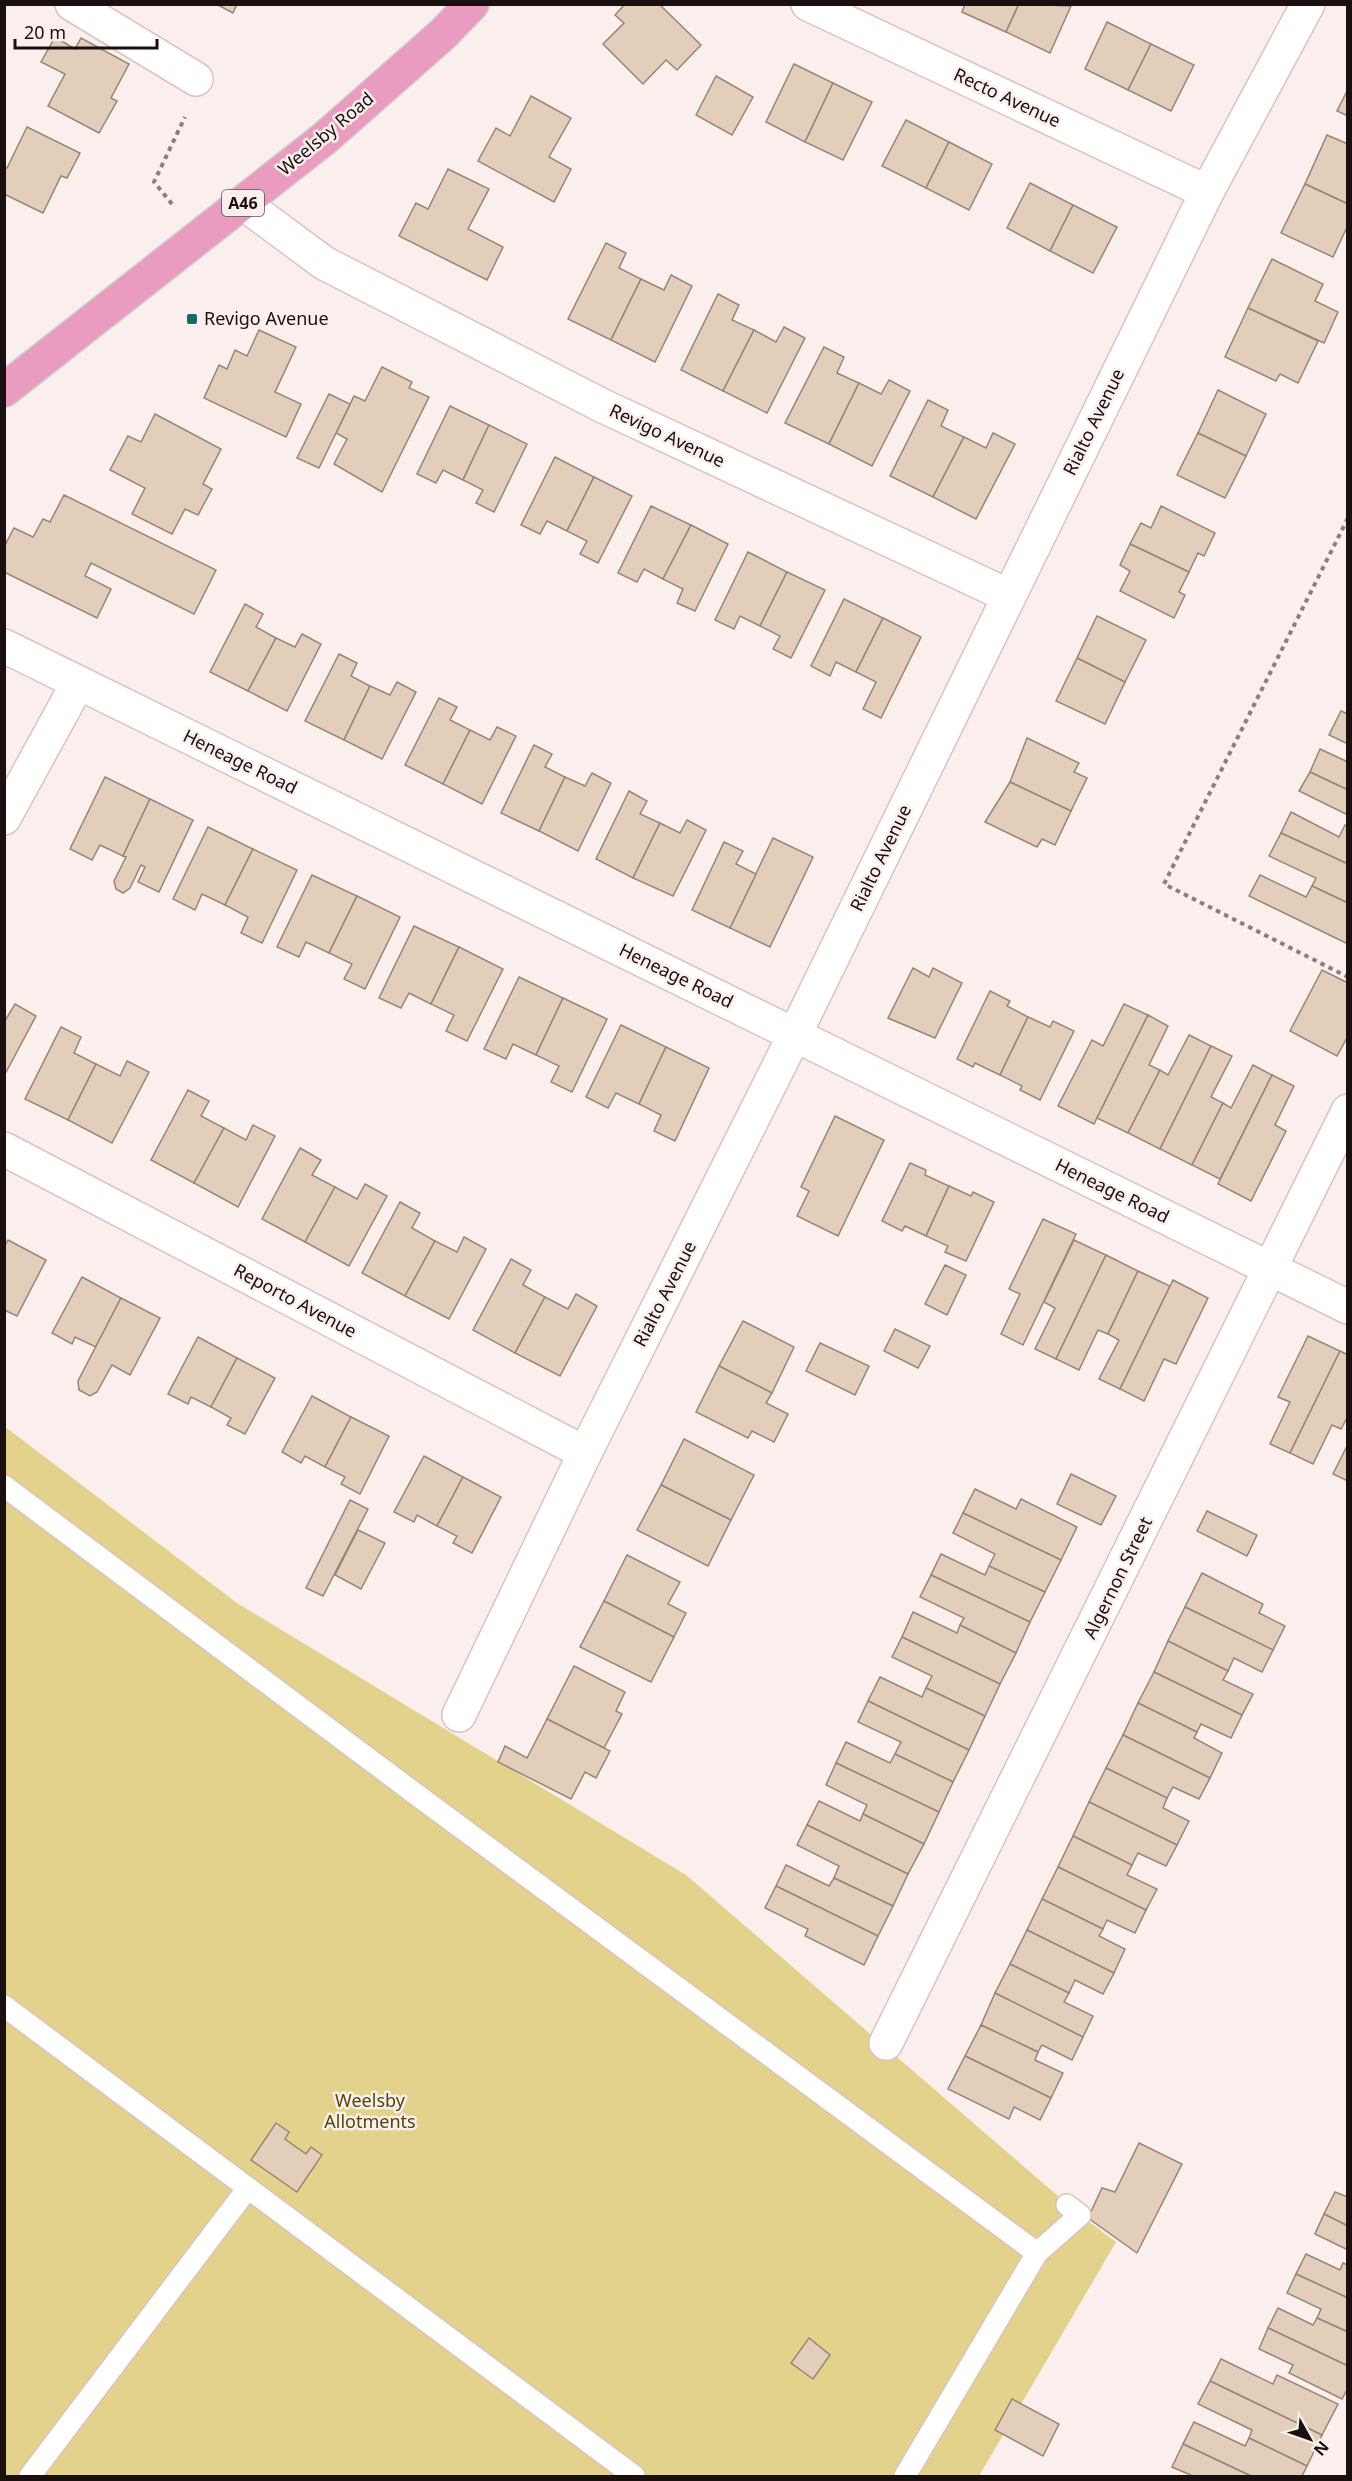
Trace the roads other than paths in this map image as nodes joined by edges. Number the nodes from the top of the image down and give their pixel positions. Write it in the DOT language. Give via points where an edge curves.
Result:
graph roads {
  1 [pos="72,4"];
  2 [pos="472,4"];
  3 [pos="808,4"];
  4 [pos="1308,4"];
  5 [pos="196,78"];
  6 [pos="1207,192"];
  7 [pos="243,203"];
  8 [pos="4,390"];
  9 [pos="1009,596"];
  10 [pos="4,646"];
  11 [pos="78,682"];
  12 [pos="4,818"];
  13 [pos="795,1034"];
  14 [pos="1347,1112"];
  15 [pos="4,1149"];
  16 [pos="1271,1270"];
  17 [pos="1347,1307"];
  18 [pos="585,1453"];
  19 [pos="4,1486"];
  20 [pos="459,1715"];
  21 [pos="4,2006"];
  22 [pos="886,2043"];
  23 [pos="248,2188"];
  24 [pos="1067,2205"];
  25 [pos="1037,2253"];
  26 [pos="30,2476"];
  27 [pos="633,2476"];
  28 [pos="905,2476"];
  1 -- 5 [label="street"];
  2 -- 7 [label="main road, Weelsby Road / A46" via="325,138"];
  3 -- 6 [label="street, Recto Avenue"];
  4 -- 6 [label="street, Rialto Avenue"];
  6 -- 9 [label="street, Rialto Avenue"];
  7 -- 8 [label="main road, Weelsby Road / A46"];
  7 -- 9 [label="street, Revigo Avenue" via="344,274 603,406"];
  9 -- 13 [label="street, Rialto Avenue"];
  10 -- 11 [label="street, Heneage Road"];
  11 -- 12 [label="street"];
  11 -- 13 [label="street, Heneage Road"];
  13 -- 16 [label="street, Heneage Road"];
  13 -- 18 [label="street, Rialto Avenue"];
  14 -- 16 [label="street, Algernon Street"];
  15 -- 18 [label="street, Reporto Avenue"];
  16 -- 17 [label="street, Heneage Road"];
  16 -- 22 [label="street, Algernon Street"];
  18 -- 20 [label="street, Rialto Avenue"];
  19 -- 25 [label="lane"];
  21 -- 23 [label="lane"];
  23 -- 26 [label="lane"];
  23 -- 27 [label="lane"];
  24 -- 25 [label="lane" via="1080,2215"];
  25 -- 28 [label="lane"];
}
